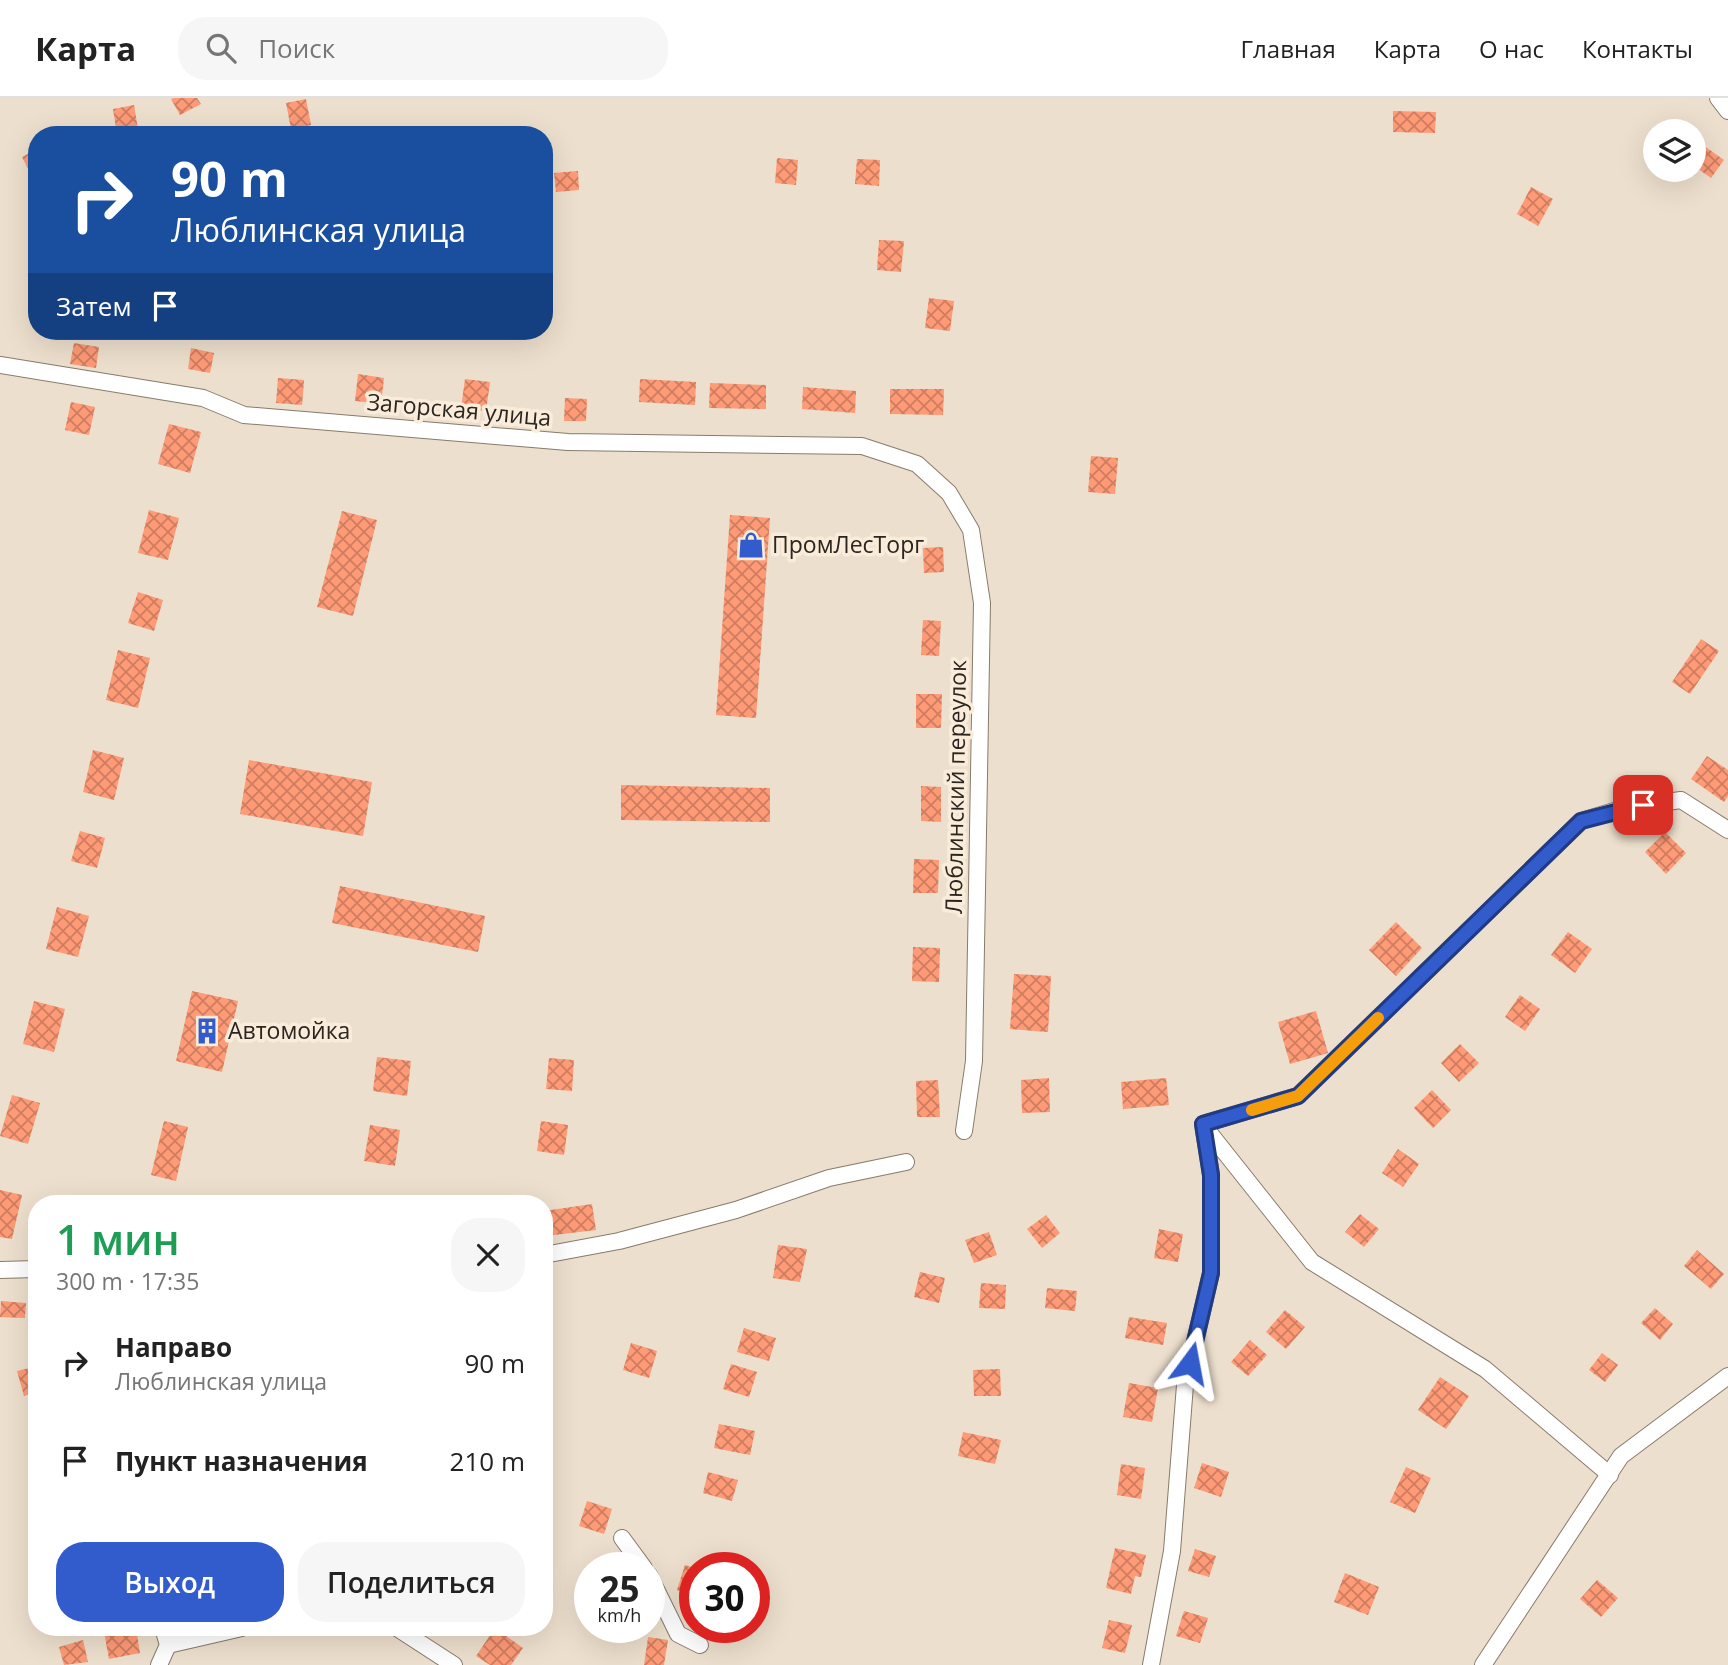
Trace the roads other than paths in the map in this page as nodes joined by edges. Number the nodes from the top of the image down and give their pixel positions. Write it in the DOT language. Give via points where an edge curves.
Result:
graph roads {
  1 [pos="1718,98"];
  2 [pos="1728,111"];
  3 [pos="0,365"];
  4 [pos="917,464"];
  5 [pos="1728,830"];
  6 [pos="1203,1124"];
  7 [pos="964,1131"];
  8 [pos="906,1162"];
  9 [pos="553,1253"];
  10 [pos="28,1269"];
  11 [pos="0,1270"];
  12 [pos="1728,1376"];
  13 [pos="1610,1475"];
  14 [pos="622,1538"];
  15 [pos="632,1552"];
  16 [pos="665,1608"];
  17 [pos="165,1636"];
  18 [pos="207,1636"];
  19 [pos="409,1636"];
  20 [pos="700,1644"];
  21 [pos="168,1645"];
  22 [pos="159,1665"];
  23 [pos="454,1665"];
  24 [pos="1151,1665"];
  25 [pos="1483,1665"];
  1 -- 2 [label="street"];
  3 -- 4 [label="street, Загорская улица" via="203,398 244,415 568,442 863,446"];
  4 -- 7 [label="street, Люблинский переулок" via="949,493 971,530 982,603 974,1061"];
  5 -- 6 [label="street" via="1681,800 1625,808 1581,821 1298,1096"];
  6 -- 13 [label="street" via="1312,1262 1485,1369"];
  6 -- 24 [label="street" via="1211,1175 1211,1273 1185,1385 1172,1551"];
  8 -- 9 [label="street" via="829,1178 736,1210 619,1241"];
  10 -- 11 [label="street"];
  12 -- 13 [label="street" via="1621,1456"];
  13 -- 25 [label="street"];
  14 -- 15 [label="street"];
  16 -- 20 [label="street" via="678,1634"];
  17 -- 21 [label="street"];
  18 -- 21 [label="street"];
  19 -- 23 [label="street"];
  21 -- 22 [label="street"];
}
